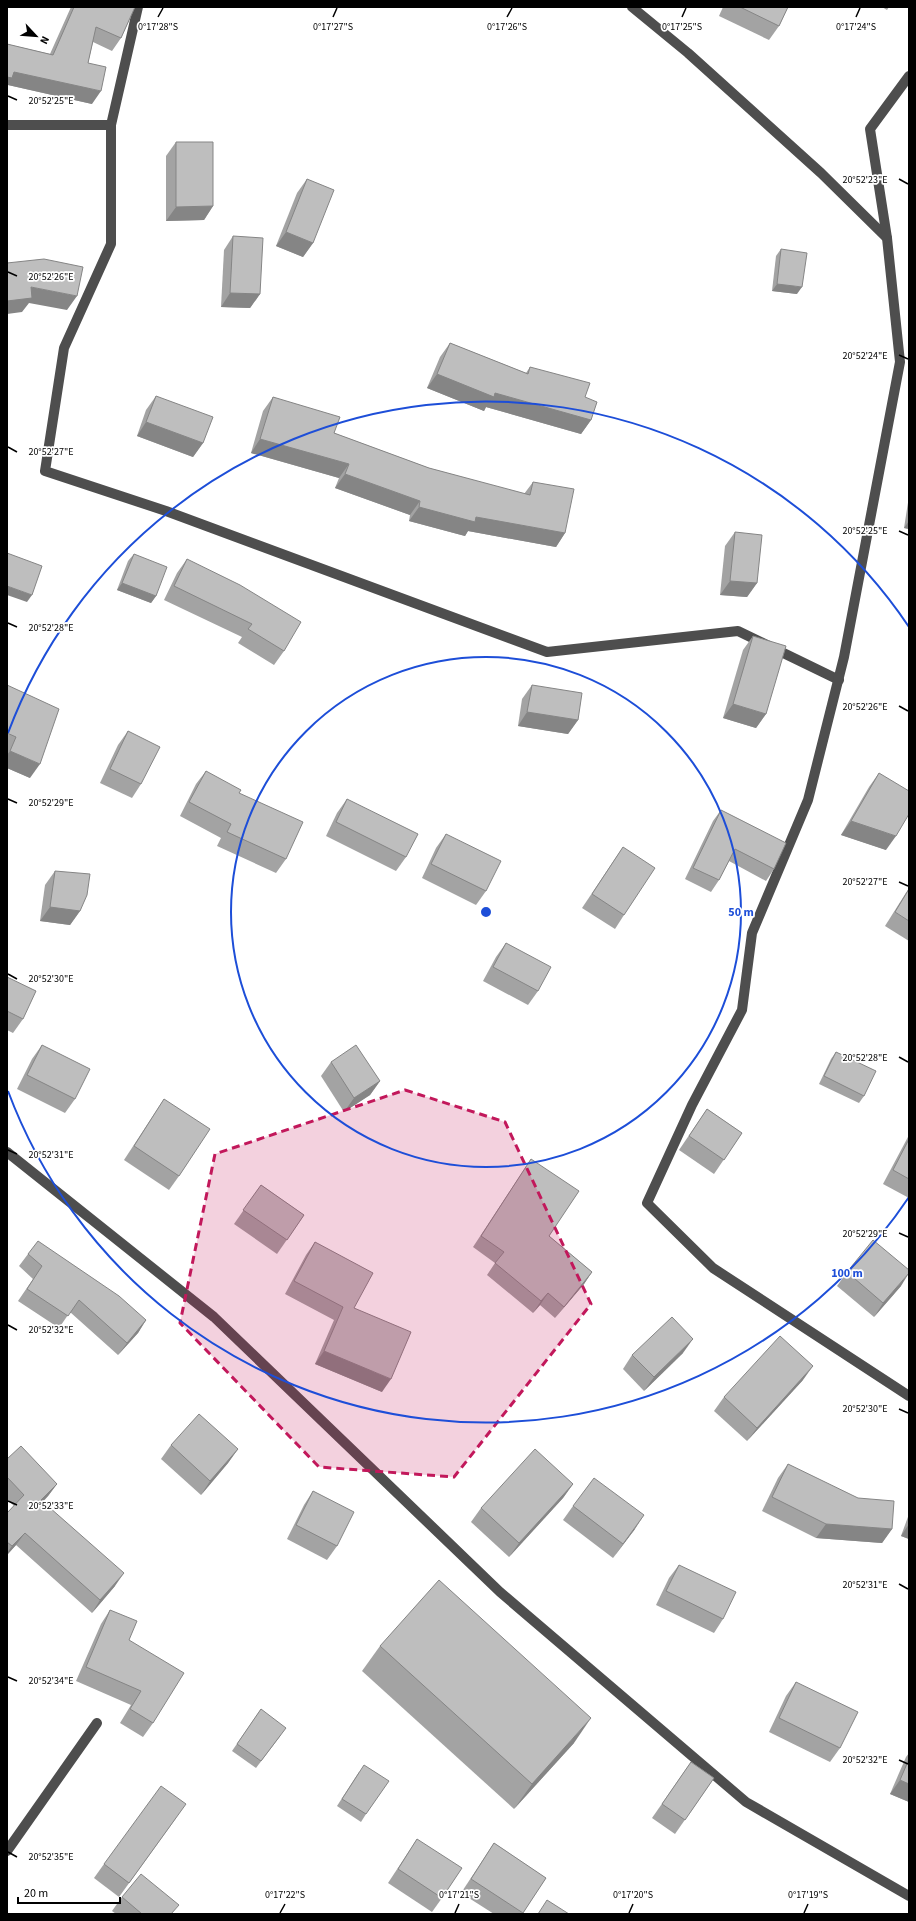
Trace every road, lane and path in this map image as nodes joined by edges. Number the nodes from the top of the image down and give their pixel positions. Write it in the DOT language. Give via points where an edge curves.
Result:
graph roads {
  1 [pos="138,7"];
  2 [pos="632,7"];
  3 [pos="909,76"];
  4 [pos="7,125"];
  5 [pos="111,126"];
  6 [pos="887,238"];
  7 [pos="838,680"];
  8 [pos="7,1152"];
  9 [pos="909,1396"];
  10 [pos="97,1724"];
  11 [pos="7,1851"];
  12 [pos="909,1896"];
  1 -- 5 [label="street"];
  2 -- 6 [label="street" via="688,53 815,168"];
  3 -- 6 [label="street" via="870,129"];
  4 -- 5 [label="street"];
  5 -- 7 [label="street" via="110,244 64,348 45,471 166,511 547,652 738,631"];
  6 -- 7 [label="street" via="900,362"];
  7 -- 9 [label="street" via="808,800 752,933 742,1010 692,1105 647,1203 713,1268"];
  8 -- 12 [label="street" via="214,1318 500,1592 746,1802"];
  10 -- 11 [label="street"];
}
